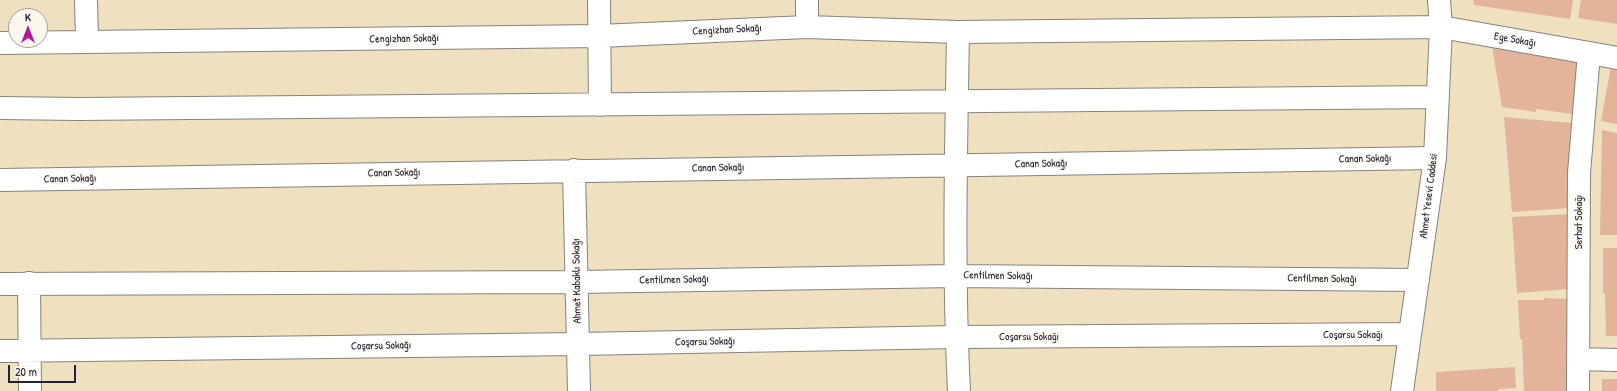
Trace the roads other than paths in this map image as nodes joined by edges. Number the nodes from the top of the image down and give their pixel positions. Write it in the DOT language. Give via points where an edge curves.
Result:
graph roads {
  1 [pos="86,0"];
  2 [pos="599,0"];
  3 [pos="807,0"];
  4 [pos="1439,0"];
  5 [pos="807,27"];
  6 [pos="1441,27"];
  7 [pos="958,32"];
  8 [pos="599,36"];
  9 [pos="87,42"];
  10 [pos="0,43"];
  11 [pos="1589,53"];
  12 [pos="1617,58"];
  13 [pos="1438,97"];
  14 [pos="957,101"];
  15 [pos="600,105"];
  16 [pos="0,108"];
  17 [pos="1435,158"];
  18 [pos="955,165"];
  19 [pos="574,170"];
  20 [pos="0,180"];
  21 [pos="955,276"];
  22 [pos="1418,280"];
  23 [pos="577,282"];
  24 [pos="29,283"];
  25 [pos="0,284"];
  26 [pos="1410,334"];
  27 [pos="956,337"];
  28 [pos="578,344"];
  29 [pos="0,351"];
  30 [pos="29,351"];
  31 [pos="1578,360"];
  32 [pos="1617,360"];
  33 [pos="30,391"];
  34 [pos="579,391"];
  35 [pos="959,391"];
  36 [pos="1402,391"];
  37 [pos="1578,391"];
  1 -- 9 [label="street"];
  2 -- 8 [label="street"];
  3 -- 5 [label="street"];
  4 -- 6 [label="street, Ahmet Yesevi Caddesi"];
  5 -- 7 [label="street, Cengizhan Sokağı"];
  5 -- 8 [label="street, Cengizhan Sokağı"];
  6 -- 7 [label="street, Ege Sokağı"];
  6 -- 11 [label="street, Ege Sokağı"];
  6 -- 13 [label="street, Ahmet Yesevi Caddesi"];
  7 -- 14 [label="street"];
  8 -- 9 [label="street, Cengizhan Sokağı"];
  8 -- 15 [label="street"];
  9 -- 10 [label="street, Cengizhan Sokağı"];
  11 -- 12 [label="street, Ege Sokağı"];
  11 -- 31 [label="street, Serhat Sokağı" via="1579,173"];
  13 -- 14 [label="street"];
  13 -- 17 [label="street, Ahmet Yesevi Caddesi"];
  14 -- 15 [label="street"];
  14 -- 18 [label="street"];
  15 -- 16 [label="street"];
  17 -- 18 [label="street, Canan Sokağı"];
  17 -- 22 [label="street, Ahmet Yesevi Caddesi"];
  18 -- 19 [label="street, Canan Sokağı"];
  18 -- 21 [label="street"];
  19 -- 20 [label="street, Canan Sokağı"];
  19 -- 23 [label="street, Ahmet Kabaklı Sokağı"];
  21 -- 22 [label="street, Centilmen Sokağı"];
  21 -- 23 [label="street, Centilmen Sokağı"];
  21 -- 27 [label="street"];
  22 -- 26 [label="street, Ahmet Yesevi Caddesi"];
  23 -- 24 [label="street, Centilmen Sokağı"];
  23 -- 28 [label="street, Ahmet Kabaklı Sokağı"];
  24 -- 25 [label="street, Centilmen Sokağı"];
  24 -- 30 [label="street"];
  26 -- 27 [label="street, Coşarsu Sokağı"];
  26 -- 36 [label="street, Ahmet Yesevi Caddesi"];
  27 -- 28 [label="street, Coşarsu Sokağı"];
  27 -- 35 [label="street"];
  28 -- 30 [label="street, Coşarsu Sokağı"];
  28 -- 34 [label="street, Ahmet Kabaklı Sokağı"];
  29 -- 30 [label="street, Coşarsu Sokağı"];
  30 -- 33 [label="street"];
  31 -- 32 [label="street"];
  31 -- 37 [label="street, Serhat Sokağı"];
}
